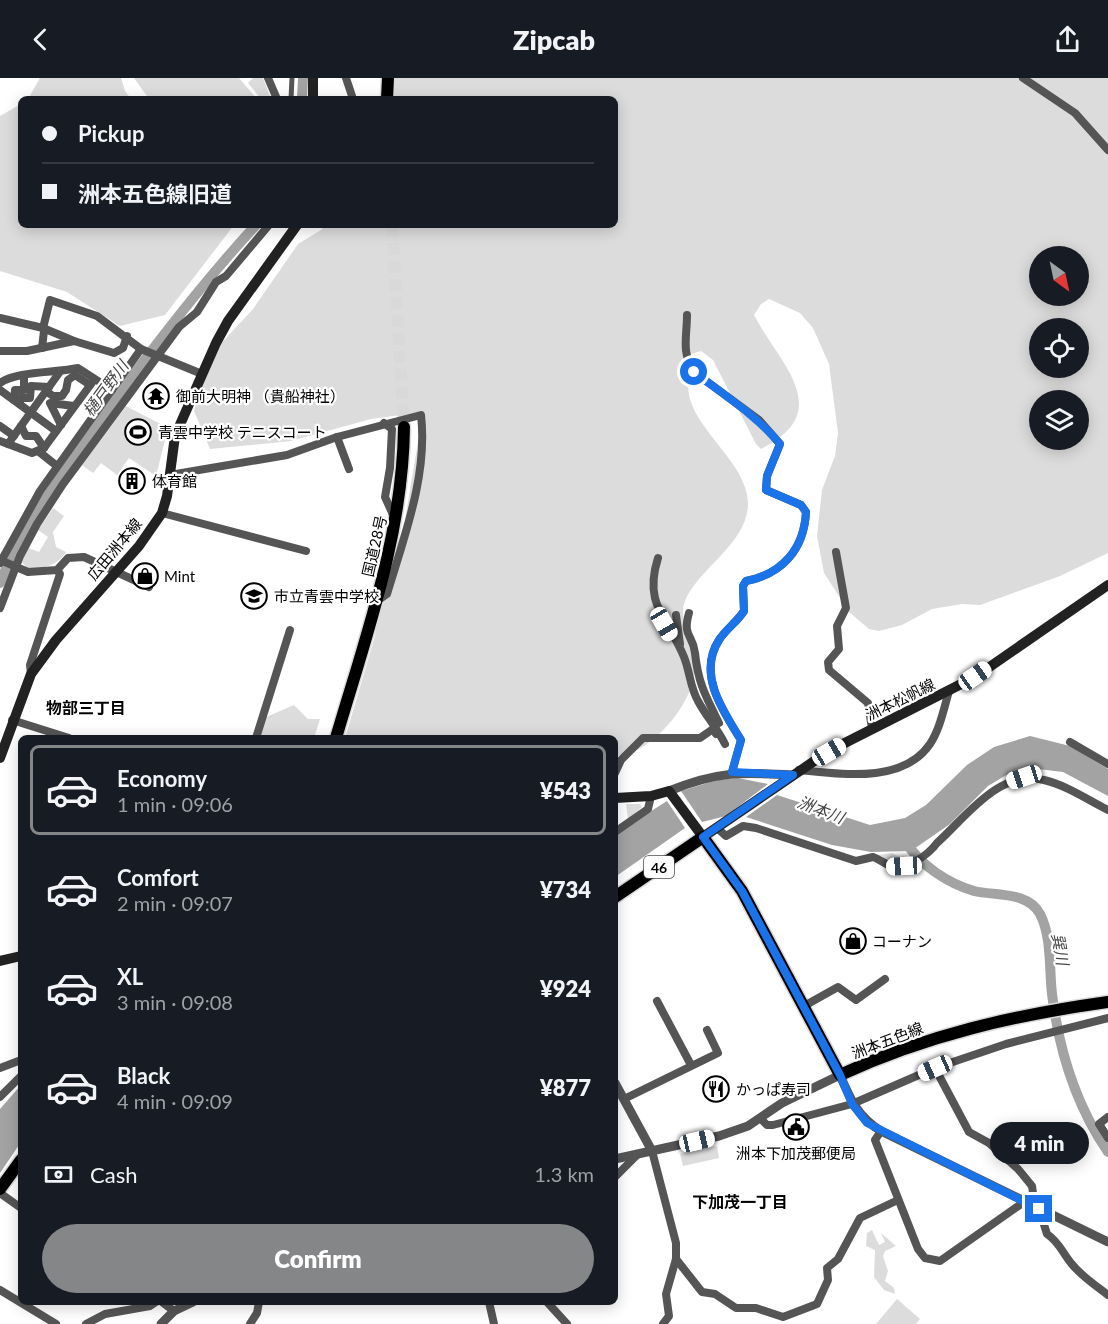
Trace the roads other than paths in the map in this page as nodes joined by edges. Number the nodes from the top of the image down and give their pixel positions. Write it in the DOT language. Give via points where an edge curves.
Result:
graph roads {
  1 [pos="268,78"];
  2 [pos="292,78"];
  3 [pos="313,78"];
  4 [pos="346,78"];
  5 [pos="388,78"];
  6 [pos="1023,78"];
  7 [pos="276,96"];
  8 [pos="291,96"];
  9 [pos="313,96"];
  10 [pos="352,96"];
  11 [pos="387,96"];
  12 [pos="1108,150"];
  13 [pos="266,228"];
  14 [pos="293,228"];
  15 [pos="687,315"];
  16 [pos="0,318"];
  17 [pos="44,329"];
  18 [pos="127,336"];
  19 [pos="74,341"];
  20 [pos="42,348"];
  21 [pos="141,349"];
  22 [pos="0,351"];
  23 [pos="157,355"];
  24 [pos="59,373"];
  25 [pos="202,374"];
  26 [pos="24,376"];
  27 [pos="4,377"];
  28 [pos="92,382"];
  29 [pos="0,383"];
  30 [pos="47,389"];
  31 [pos="0,390"];
  32 [pos="112,390"];
  33 [pos="17,402"];
  34 [pos="74,406"];
  35 [pos="31,412"];
  36 [pos="384,423"];
  37 [pos="0,426"];
  38 [pos="21,426"];
  39 [pos="404,427"];
  40 [pos="59,428"];
  41 [pos="14,436"];
  42 [pos="337,437"];
  43 [pos="4,443"];
  44 [pos="41,449"];
  45 [pos="57,466"];
  46 [pos="349,470"];
  47 [pos="170,475"];
  48 [pos="162,513"];
  49 [pos="396,521"];
  50 [pos="306,550"];
  51 [pos="836,552"];
  52 [pos="658,558"];
  53 [pos="0,561"];
  54 [pos="16,567"];
  55 [pos="57,570"];
  56 [pos="115,572"];
  57 [pos="1108,585"];
  58 [pos="149,587"];
  59 [pos="659,590"];
  60 [pos="375,602"];
  61 [pos="0,608"];
  62 [pos="657,610"];
  63 [pos="689,613"];
  64 [pos="676,615"];
  65 [pos="290,630"];
  66 [pos="684,657"];
  67 [pos="31,674"];
  68 [pos="949,691"];
  69 [pos="12,720"];
  70 [pos="872,729"];
  71 [pos="60,735"];
  72 [pos="257,735"];
  73 [pos="337,735"];
  74 [pos="1070,742"];
  75 [pos="727,744"];
  76 [pos="0,758"];
  77 [pos="736,758"];
  78 [pos="1108,764"];
  79 [pos="618,766"];
  80 [pos="732,772"];
  81 [pos="796,773"];
  82 [pos="670,792"];
  83 [pos="651,796"];
  84 [pos="618,798"];
  85 [pos="1108,810"];
  86 [pos="721,825"];
  87 [pos="618,830"];
  88 [pos="700,833"];
  89 [pos="618,895"];
  90 [pos="18,957"];
  91 [pos="0,961"];
  92 [pos="885,979"];
  93 [pos="657,1001"];
  94 [pos="1108,1002"];
  95 [pos="804,1006"];
  96 [pos="1108,1018"];
  97 [pos="707,1030"];
  98 [pos="18,1061"];
  99 [pos="691,1065"];
  100 [pos="0,1068"];
  101 [pos="935,1068"];
  102 [pos="840,1075"];
  103 [pos="18,1079"];
  104 [pos="618,1088"];
  105 [pos="0,1097"];
  106 [pos="624,1099"];
  107 [pos="852,1104"];
  108 [pos="1108,1117"];
  109 [pos="760,1118"];
  110 [pos="881,1131"];
  111 [pos="1108,1138"];
  112 [pos="652,1152"];
  113 [pos="638,1154"];
  114 [pos="618,1158"];
  115 [pos="18,1164"];
  116 [pos="618,1174"];
  117 [pos="0,1191"];
  118 [pos="898,1200"];
  119 [pos="1026,1203"];
  120 [pos="18,1206"];
  121 [pos="1039,1209"];
  122 [pos="1108,1242"];
  123 [pos="675,1259"];
  124 [pos="0,1290"];
  125 [pos="1108,1295"];
  126 [pos="18,1301"];
  127 [pos="25,1305"];
  128 [pos="152,1305"];
  129 [pos="166,1305"];
  130 [pos="187,1305"];
  131 [pos="259,1305"];
  132 [pos="490,1305"];
  133 [pos="550,1305"];
  134 [pos="174,1311"];
  135 [pos="56,1324"];
  136 [pos="86,1324"];
  137 [pos="161,1324"];
  138 [pos="250,1324"];
  139 [pos="494,1324"];
  140 [pos="567,1324"];
  141 [pos="663,1324"];
  1 -- 7 [label="street"];
  2 -- 8 [label="street"];
  3 -- 9 [label="main road"];
  4 -- 10 [label="street"];
  5 -- 11 [label="main road"];
  6 -- 12 [label="street" via="1075,113"];
  13 -- 23 [label="street"];
  14 -- 25 [label="main road, 広田洲本線" via="228,321"];
  15 -- 77 [label="street" via="684,347 694,372 759,420 780,444 767,476 766,490 801,505 806,512 797,548 783,565 771,575 746,581 744,611 717,642 712,657 710,679 741,740"];
  16 -- 17 [label="street"];
  17 -- 18 [label="street" via="50,300 97,316"];
  17 -- 19 [label="street"];
  17 -- 20 [label="street"];
  18 -- 19 [label="street" via="123,348 114,352"];
  18 -- 21 [label="street"];
  19 -- 20 [label="street"];
  20 -- 22 [label="street"];
  21 -- 23 [label="street"];
  21 -- 32 [label="street"];
  23 -- 25 [label="street"];
  23 -- 54 [label="street" via="63,484 27,541"];
  24 -- 26 [label="street"];
  24 -- 28 [label="street" via="78,368 88,372"];
  24 -- 30 [label="street"];
  25 -- 47 [label="main road, 広田洲本線" via="175,436"];
  26 -- 27 [label="street"];
  26 -- 33 [label="street" via="24,390 15,390"];
  27 -- 29 [label="street"];
  28 -- 30 [label="street" via="75,375 68,380 62,396 53,396"];
  28 -- 32 [label="street"];
  28 -- 34 [label="street"];
  30 -- 33 [label="street" via="31,386 30,398"];
  30 -- 35 [label="street"];
  31 -- 33 [label="street"];
  32 -- 45 [label="street"];
  33 -- 35 [label="street"];
  34 -- 40 [label="street"];
  34 -- 40 [label="street" via="50,403"];
  35 -- 38 [label="street"];
  35 -- 40 [label="street"];
  36 -- 42 [label="street"];
  36 -- 49 [label="street" via="392,429 385,497"];
  36 -- 60 [label="street" via="421,415 422,428 416,493 407,528 387,594"];
  37 -- 41 [label="street"];
  38 -- 41 [label="street"];
  38 -- 44 [label="street" via="26,436 36,436"];
  39 -- 49 [label="main road, 国道28号"];
  40 -- 44 [label="street"];
  41 -- 43 [label="street"];
  42 -- 46 [label="street"];
  42 -- 47 [label="street" via="287,455"];
  43 -- 44 [label="street" via="33,453"];
  44 -- 45 [label="street"];
  45 -- 53 [label="street"];
  47 -- 48 [label="main road, 広田洲本線"];
  48 -- 50 [label="street"];
  48 -- 56 [label="main road, 広田洲本線"];
  49 -- 60 [label="main road, 国道28号"];
  51 -- 70 [label="street" via="846,608 837,624 839,649 828,662 829,670 868,703"];
  52 -- 62 [label="street" via="652,583"];
  53 -- 54 [label="street"];
  54 -- 55 [label="street" via="28,572"];
  54 -- 61 [label="street"];
  55 -- 56 [label="street" via="68,558 84,557"];
  55 -- 67 [label="street" via="60,574 30,664"];
  56 -- 58 [label="street"];
  56 -- 67 [label="main road, 広田洲本線"];
  57 -- 68 [label="main road, 洲本松帆線"];
  59 -- 62 [label="street"];
  60 -- 73 [label="main road, 国道28号"];
  62 -- 66 [label="street"];
  63 -- 75 [label="street" via="685,628 695,652 694,664 702,693"];
  64 -- 66 [label="street"];
  65 -- 72 [label="street"];
  66 -- 75 [label="street" via="699,703"];
  67 -- 69 [label="main road, 広田洲本線"];
  68 -- 70 [label="main road, 洲本松帆線"];
  68 -- 81 [label="street" via="929,745 904,767 868,773"];
  69 -- 71 [label="street"];
  69 -- 76 [label="main road, 広田洲本線"];
  70 -- 81 [label="main road, 洲本松帆線"];
  74 -- 78 [label="street"];
  75 -- 77 [label="street"];
  75 -- 79 [label="street" via="722,744 713,729 700,738 644,738"];
  77 -- 80 [label="street"];
  80 -- 81 [label="street"];
  80 -- 82 [label="street"];
  81 -- 86 [label="main road, 洲本松帆線"];
  82 -- 83 [label="main road"];
  82 -- 88 [label="main road"];
  83 -- 84 [label="main road"];
  83 -- 87 [label="street" via="648,809"];
  85 -- 86 [label="street" via="1046,780 1024,777 987,796 931,851 904,866 891,867 873,857 856,861 756,828 743,826 726,836"];
  86 -- 88 [label="main road, 洲本松帆線"];
  88 -- 89 [label="main road, 46"];
  88 -- 95 [label="main road, 洲本五色線" via="742,891"];
  90 -- 91 [label="main road"];
  92 -- 95 [label="street" via="856,1000 838,987"];
  93 -- 99 [label="street"];
  94 -- 102 [label="main road, 洲本五色線" via="1048,1011 936,1037 884,1054"];
  95 -- 102 [label="main road, 洲本五色線"];
  96 -- 101 [label="street" via="1064,1027"];
  97 -- 99 [label="street" via="718,1053"];
  98 -- 100 [label="street"];
  99 -- 106 [label="street"];
  101 -- 107 [label="street"];
  101 -- 119 [label="street" via="969,1132 989,1143 1032,1186 1033,1193"];
  102 -- 107 [label="street"];
  102 -- 109 [label="street"];
  103 -- 105 [label="street"];
  104 -- 106 [label="street"];
  106 -- 112 [label="street"];
  107 -- 109 [label="street" via="774,1125 767,1125"];
  107 -- 110 [label="street" via="867,1123"];
  108 -- 111 [label="street" via="1099,1125"];
  109 -- 112 [label="street" via="719,1136"];
  110 -- 118 [label="street" via="874,1140"];
  110 -- 119 [label="street"];
  112 -- 113 [label="street"];
  112 -- 123 [label="street" via="674,1229"];
  113 -- 114 [label="street"];
  113 -- 116 [label="street"];
  115 -- 117 [label="main road"];
  117 -- 120 [label="street"];
  118 -- 119 [label="street" via="918,1249 925,1258 940,1261"];
  118 -- 123 [label="street" via="860,1218 838,1259 827,1268 828,1280 817,1304 783,1317 756,1308 736,1308 715,1293 702,1292"];
  119 -- 121 [label="street"];
  121 -- 122 [label="street"];
  121 -- 125 [label="street" via="1047,1234 1057,1240 1083,1277"];
  123 -- 141 [label="street" via="666,1294 669,1316"];
  124 -- 126 [label="street"];
  127 -- 135 [label="street"];
  128 -- 136 [label="street" via="105,1314"];
  129 -- 134 [label="street"];
  130 -- 134 [label="street"];
  131 -- 138 [label="street"];
  132 -- 139 [label="street"];
  133 -- 140 [label="street"];
  134 -- 137 [label="street"];
}
